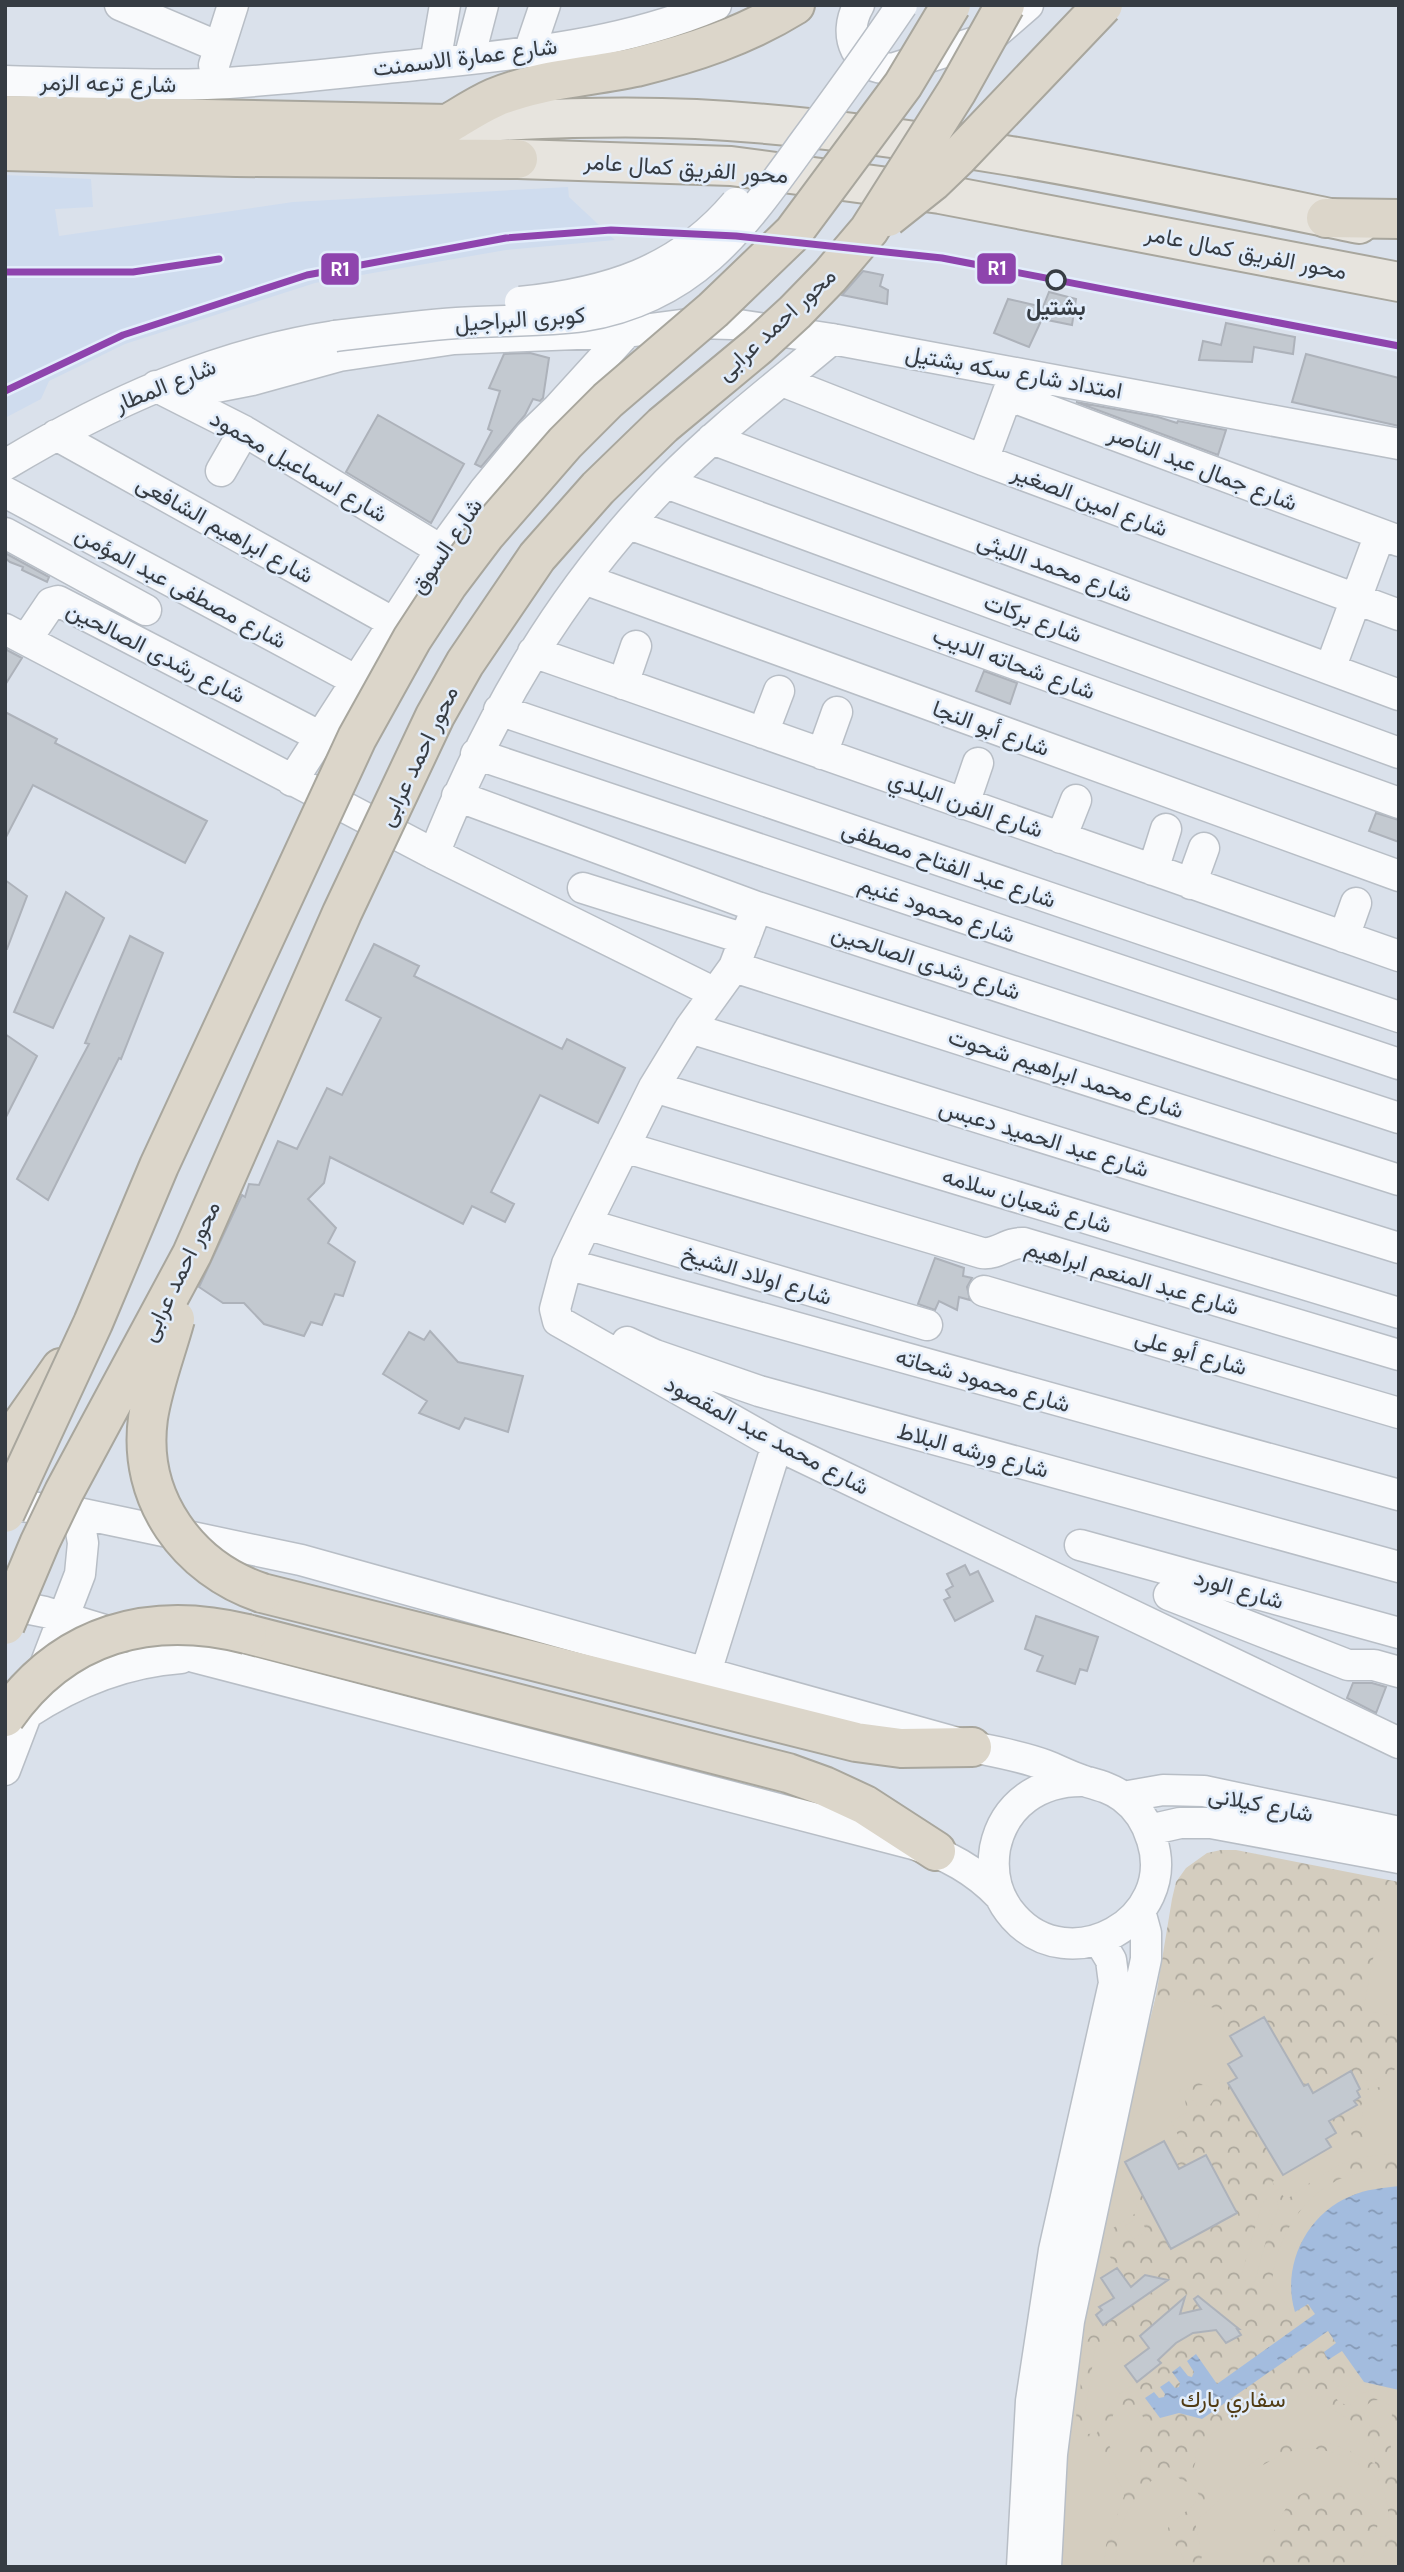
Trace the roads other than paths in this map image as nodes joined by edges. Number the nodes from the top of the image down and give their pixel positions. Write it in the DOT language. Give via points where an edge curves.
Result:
graph roads {
  1 [pos="120,5"];
  2 [pos="233,5"];
  3 [pos="445,5"];
  4 [pos="483,5"];
  5 [pos="545,5"];
  6 [pos="716,5"];
  7 [pos="795,5"];
  8 [pos="859,5"];
  9 [pos="880,5"];
  10 [pos="902,5"];
  11 [pos="951,5"];
  12 [pos="1006,5"];
  13 [pos="1028,5"];
  14 [pos="1103,5"];
  15 [pos="156,12"];
  16 [pos="219,47"];
  17 [pos="528,52"];
  18 [pos="469,59"];
  19 [pos="435,63"];
  20 [pos="5,81"];
  21 [pos="210,84"];
  22 [pos="5,115"];
  23 [pos="448,124"];
  24 [pos="236,138"];
  25 [pos="957,147"];
  26 [pos="5,151"];
  27 [pos="517,159"];
  28 [pos="1027,160"];
  29 [pos="940,194"];
  30 [pos="1018,208"];
  31 [pos="1326,218"];
  32 [pos="1399,219"];
  33 [pos="869,230"];
  34 [pos="1399,233"];
  35 [pos="1399,282"];
  36 [pos="334,327"];
  37 [pos="627,332"];
  38 [pos="832,339"];
  39 [pos="782,381"];
  40 [pos="1011,383"];
  41 [pos="156,386"];
  42 [pos="243,431"];
  43 [pos="57,435"];
  44 [pos="712,439"];
  45 [pos="1385,441"];
  46 [pos="5,445"];
  47 [pos="1399,453"];
  48 [pos="983,460"];
  49 [pos="5,465"];
  50 [pos="221,471"];
  51 [pos="666,483"];
  52 [pos="5,492"];
  53 [pos="629,524"];
  54 [pos="5,533"];
  55 [pos="1390,538"];
  56 [pos="441,550"];
  57 [pos="584,579"];
  58 [pos="1356,599"];
  59 [pos="146,610"];
  60 [pos="1399,615"];
  61 [pos="394,623"];
  62 [pos="15,635"];
  63 [pos="636,646"];
  64 [pos="533,652"];
  65 [pos="1330,669"];
  66 [pos="357,681"];
  67 [pos="622,684"];
  68 [pos="779,691"];
  69 [pos="1399,695"];
  70 [pos="499,710"];
  71 [pos="837,712"];
  72 [pos="763,733"];
  73 [pos="321,737"];
  74 [pos="1399,753"];
  75 [pos="476,754"];
  76 [pos="822,754"];
  77 [pos="978,764"];
  78 [pos="292,781"];
  79 [pos="457,796"];
  80 [pos="1076,800"];
  81 [pos="1399,803"];
  82 [pos="964,804"];
  83 [pos="1166,828"];
  84 [pos="1061,838"];
  85 [pos="1204,848"];
  86 [pos="434,854"];
  87 [pos="1153,870"];
  88 [pos="1399,876"];
  89 [pos="1191,884"];
  90 [pos="583,888"];
  91 [pos="1356,904"];
  92 [pos="757,907"];
  93 [pos="1344,937"];
  94 [pos="744,939"];
  95 [pos="1399,956"];
  96 [pos="734,967"];
  97 [pos="715,993"];
  98 [pos="1399,1017"];
  99 [pos="690,1028"];
  100 [pos="1399,1064"];
  101 [pos="654,1087"];
  102 [pos="1399,1118"];
  103 [pos="624,1147"];
  104 [pos="1399,1180"];
  105 [pos="586,1224"];
  106 [pos="1399,1248"];
  107 [pos="192,1254"];
  108 [pos="567,1264"];
  109 [pos="984,1291"];
  110 [pos="555,1309"];
  111 [pos="1399,1313"];
  112 [pos="93,1323"];
  113 [pos="927,1325"];
  114 [pos="1399,1355"];
  115 [pos="1399,1413"];
  116 [pos="777,1445"];
  117 [pos="5,1448"];
  118 [pos="1399,1495"];
  119 [pos="5,1504"];
  120 [pos="5,1513"];
  121 [pos="78,1513"];
  122 [pos="1080,1545"];
  123 [pos="1399,1567"];
  124 [pos="1169,1595"];
  125 [pos="5,1604"];
  126 [pos="64,1618"];
  127 [pos="5,1625"];
  128 [pos="1399,1633"];
  129 [pos="194,1657"];
  130 [pos="706,1672"];
  131 [pos="1399,1672"];
  132 [pos="16,1716"];
  133 [pos="1399,1743"];
  134 [pos="972,1747"];
  135 [pos="5,1770"];
  136 [pos="1084,1781"];
  137 [pos="1123,1797"];
  138 [pos="1149,1830"];
  139 [pos="1399,1832"];
  140 [pos="936,1851"];
  141 [pos="1399,1858"];
  142 [pos="1000,1896"];
  143 [pos="1140,1911"];
  144 [pos="1099,1940"];
  145 [pos="1068,2253"];
  146 [pos="1022,2567"];
  147 [pos="1046,2567"];
  1 -- 15 [label="street"];
  2 -- 16 [label="street"];
  3 -- 19 [label="street"];
  4 -- 18 [label="street"];
  5 -- 17 [label="street"];
  6 -- 17 [label="street, شارع عمارة الاسمنت" via="641,32"];
  7 -- 23 [label="highway" via="715,45 519,90 471,109"];
  8 -- 13 [label="street" via="851,24 853,44 864,60 883,70 991,37"];
  9 -- 36 [label="street, كوبرى البراجيل, bridge" via="743,195 712,228 673,258 633,279 582,294 397,309"];
  10 -- 36 [label="street, كوبرى البراجيل, bridge" via="742,227 682,278 644,298 586,315"];
  11 -- 112 [label="highway, bridge" via="903,85 793,233 565,443 485,535 412,639 357,738 159,1166"];
  12 -- 33 [label="highway, محور احمد عرابى, bridge"];
  14 -- 33 [label="highway, bridge" via="932,182"];
  15 -- 16 [label="street"];
  16 -- 21 [label="street"];
  17 -- 18 [label="street, شارع عمارة الاسمنت"];
  18 -- 19 [label="street, شارع عمارة الاسمنت"];
  19 -- 21 [label="street, شارع عمارة الاسمنت"];
  20 -- 21 [label="street, شارع ترعه الزمر"];
  22 -- 24 [label="highway, محور الفريق كمال عامر"];
  23 -- 24 [label="highway, محور الفريق كمال عامر"];
  23 -- 25 [label="main road, محور الفريق كمال عامر" via="696,120 849,132"];
  24 -- 26 [label="highway, محور الفريق كمال عامر"];
  24 -- 27 [label="highway, محور الفريق كمال عامر"];
  25 -- 28 [label="main road, محور الفريق كمال عامر"];
  25 -- 29 [label="main road"];
  27 -- 29 [label="main road, محور الفريق كمال عامر" via="731,166"];
  28 -- 30 [label="main road" via="1010,171 1006,182"];
  28 -- 31 [label="main road, محور الفريق كمال عامر"];
  29 -- 30 [label="main road, محور الفريق كمال عامر"];
  30 -- 35 [label="main road, محور الفريق كمال عامر"];
  31 -- 32 [label="highway"];
  31 -- 34 [label="main road, محور الفريق كمال عامر"];
  33 -- 107 [label="highway, محور احمد عرابى, bridge" via="795,312 663,425 598,488 537,557 485,630 435,716 342,913"];
  36 -- 41 [label="street, شارع المطار"];
  36 -- 46 [label="street, شارع المطار" via="243,336 152,365"];
  37 -- 38 [label="street, امتداد شارع سكه بشتيل" via="696,323 732,324"];
  37 -- 41 [label="street, امتداد شارع سكه بشتيل" via="454,340 339,356 211,388"];
  37 -- 56 [label="street, شارع السوق" via="514,453"];
  38 -- 39 [label="street"];
  38 -- 40 [label="street, امتداد شارع سكه بشتيل"];
  39 -- 44 [label="street"];
  39 -- 48 [label="street, شارع امين الصغير"];
  40 -- 45 [label="street, امتداد شارع سكه بشتيل"];
  40 -- 48 [label="street"];
  40 -- 55 [label="street, شارع جمال عبد الناصر"];
  41 -- 42 [label="street, شارع اسماعيل محمود"];
  41 -- 43 [label="street, شارع المطار"];
  42 -- 50 [label="street"];
  42 -- 56 [label="street, شارع اسماعيل محمود"];
  43 -- 49 [label="street, شارع المطار"];
  43 -- 61 [label="street, شارع ابراهيم الشافعى"];
  44 -- 51 [label="street"];
  44 -- 65 [label="street, شارع محمد الليثى"];
  45 -- 47 [label="street, امتداد شارع سكه بشتيل"];
  48 -- 58 [label="street, شارع امين الصغير"];
  51 -- 53 [label="street"];
  51 -- 74 [label="street, شارع بركات"];
  52 -- 66 [label="street, شارع مصطفى عبد المؤمن"];
  53 -- 57 [label="street"];
  53 -- 81 [label="street, شارع شحاته الديب"];
  54 -- 59 [label="street"];
  55 -- 58 [label="street"];
  56 -- 61 [label="street, شارع السوق"];
  57 -- 64 [label="street"];
  57 -- 88 [label="street, شارع أبو النجا"];
  58 -- 60 [label="street, شارع امين الصغير"];
  58 -- 65 [label="street"];
  61 -- 66 [label="street, شارع السوق"];
  62 -- 73 [label="street, شارع رشدى الصالحين" via="58,601"];
  62 -- 78 [label="street"];
  63 -- 67 [label="street"];
  64 -- 67 [label="street, شارع الفرن البلدي"];
  64 -- 70 [label="street"];
  65 -- 69 [label="street, شارع محمد الليثى"];
  66 -- 73 [label="street, شارع السوق"];
  67 -- 72 [label="street, شارع الفرن البلدي"];
  68 -- 72 [label="street"];
  70 -- 75 [label="street"];
  70 -- 98 [label="street, شارع عبد الفتاح مصطفى"];
  71 -- 76 [label="street"];
  72 -- 76 [label="street, شارع الفرن البلدي"];
  73 -- 78 [label="street, شارع السوق"];
  75 -- 79 [label="street"];
  75 -- 100 [label="street, شارع محمود غنيم"];
  76 -- 82 [label="street, شارع الفرن البلدي"];
  77 -- 82 [label="street"];
  78 -- 86 [label="street"];
  79 -- 86 [label="street"];
  79 -- 92 [label="street, شارع رشدى الصالحين"];
  80 -- 84 [label="street"];
  82 -- 84 [label="street, شارع الفرن البلدي"];
  83 -- 87 [label="street"];
  84 -- 87 [label="street, شارع الفرن البلدي"];
  85 -- 89 [label="street"];
  86 -- 97 [label="street"];
  87 -- 89 [label="street, شارع الفرن البلدي"];
  89 -- 93 [label="street, شارع الفرن البلدي"];
  90 -- 94 [label="street"];
  91 -- 93 [label="street"];
  92 -- 94 [label="street"];
  92 -- 102 [label="street, شارع رشدى الصالحين"];
  93 -- 95 [label="street, شارع الفرن البلدي"];
  94 -- 96 [label="street"];
  96 -- 97 [label="street"];
  96 -- 104 [label="street, شارع محمد ابراهيم شحوت"];
  97 -- 99 [label="street"];
  99 -- 101 [label="street"];
  99 -- 106 [label="street, شارع عبد الحميد دعبس"];
  101 -- 103 [label="street"];
  101 -- 111 [label="street, شارع شعبان سلامه"];
  103 -- 105 [label="street"];
  103 -- 114 [label="street, شارع عبد المنعم ابراهيم" via="982,1253 1024,1243"];
  105 -- 108 [label="street"];
  105 -- 113 [label="street, شارع اولاد الشيخ"];
  107 -- 127 [label="highway, محور احمد عرابى, bridge" via="64,1492"];
  107 -- 134 [label="highway, bridge" via="152,1399 148,1461 173,1528 192,1552 225,1577 284,1599 856,1742 901,1748"];
  108 -- 110 [label="street"];
  108 -- 118 [label="street, شارع محمود شحاته"];
  109 -- 115 [label="street, شارع أبو على"];
  110 -- 116 [label="street, شارع محمد عبد المقصود" via="561,1324"];
  110 -- 123 [label="street, شارع ورشه البلاط" via="655,1355 759,1391"];
  112 -- 117 [label="highway, bridge"];
  112 -- 120 [label="highway, bridge"];
  116 -- 130 [label="street"];
  116 -- 133 [label="street, شارع محمد عبد المقصود"];
  119 -- 121 [label="street"];
  121 -- 126 [label="street" via="83,1559"];
  121 -- 130 [label="street" via="301,1560"];
  122 -- 128 [label="street, شارع الورد"];
  124 -- 131 [label="street" via="1348,1665 1374,1665"];
  125 -- 126 [label="street"];
  126 -- 129 [label="street"];
  126 -- 132 [label="street"];
  129 -- 132 [label="street" via="106,1673"];
  129 -- 140 [label="street"];
  130 -- 134 [label="street"];
  132 -- 135 [label="street"];
  132 -- 140 [label="highway, bridge" via="28,1686 85,1645 141,1627 200,1624 788,1773 865,1805"];
  134 -- 136 [label="street" via="1033,1761"];
  136 -- 137 [label="street"];
  136 -- 142 [label="street" via="1040,1788 1006,1819 998,1832 992,1864"];
  137 -- 138 [label="street"];
  137 -- 139 [label="street, شارع كيلانى" via="1163,1790 1204,1791"];
  138 -- 141 [label="street, شارع كيلانى" via="1180,1823 1212,1823"];
  138 -- 143 [label="street" via="1155,1871"];
  140 -- 142 [label="street" via="972,1871"];
  142 -- 144 [label="street" via="1014,1917 1033,1933 1066,1944"];
  143 -- 144 [label="street"];
  143 -- 145 [label="street" via="1146,1958"];
  144 -- 145 [label="street" via="1114,1972 1113,1995"];
  145 -- 146 [label="street" via="1031,2401"];
  145 -- 147 [label="street"];
}
